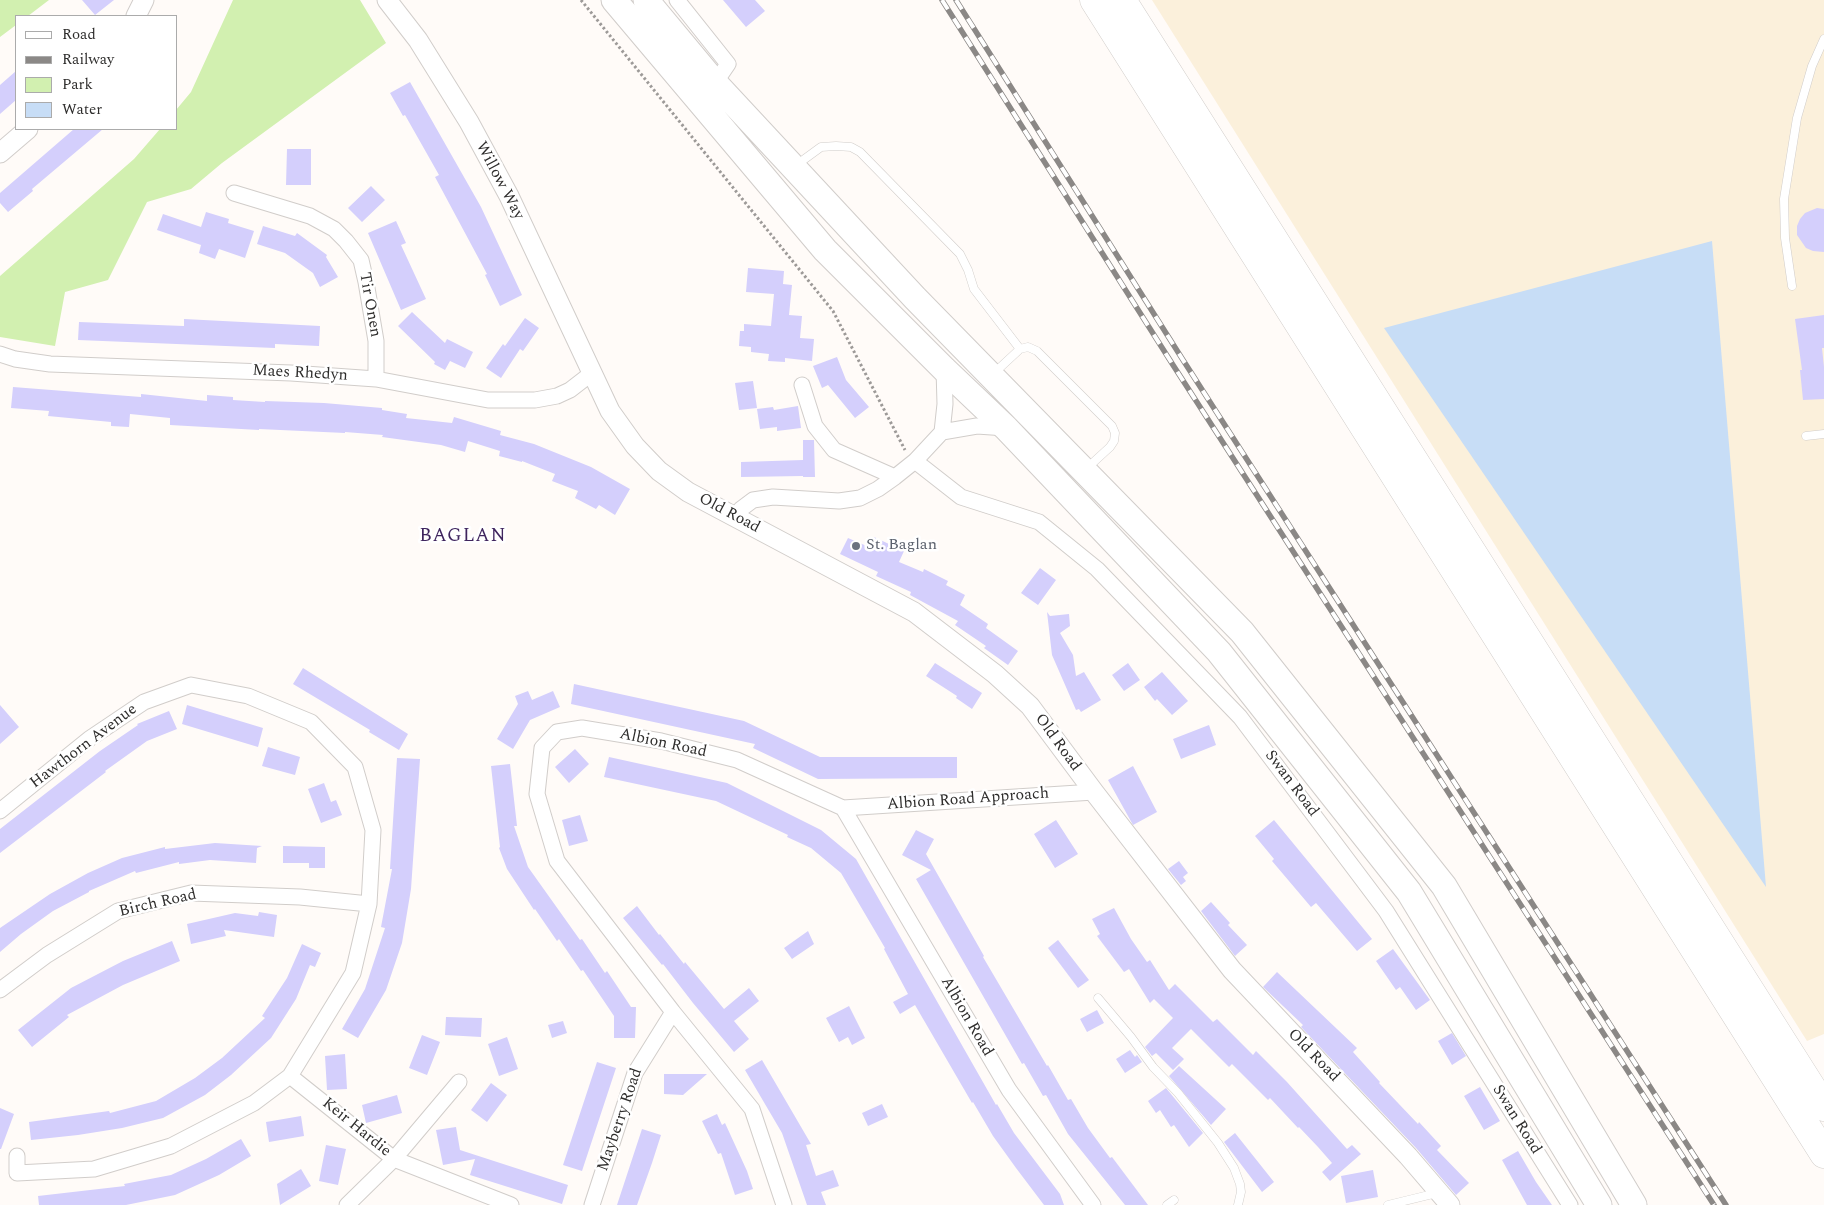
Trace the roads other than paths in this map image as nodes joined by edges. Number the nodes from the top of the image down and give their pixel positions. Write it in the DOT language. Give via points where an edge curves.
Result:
graph roads {
  1 [pos="144,0"];
  2 [pos="387,0"];
  3 [pos="614,0"];
  4 [pos="646,0"];
  5 [pos="677,0"];
  6 [pos="1094,0"];
  7 [pos="1122,0"];
  8 [pos="136,15"];
  9 [pos="1824,38"];
  10 [pos="722,74"];
  11 [pos="27,130"];
  12 [pos="0,153"];
  13 [pos="794,167"];
  14 [pos="234,192"];
  15 [pos="1792,286"];
  16 [pos="1020,349"];
  17 [pos="0,354"];
  18 [pos="944,369"];
  19 [pos="592,372"];
  20 [pos="992,375"];
  21 [pos="376,378"];
  22 [pos="802,384"];
  23 [pos="1006,428"];
  24 [pos="942,432"];
  25 [pos="1824,434"];
  26 [pos="1806,436"];
  27 [pos="914,461"];
  28 [pos="1085,470"];
  29 [pos="895,476"];
  30 [pos="734,517"];
  31 [pos="1094,792"];
  32 [pos="843,808"];
  33 [pos="0,810"];
  34 [pos="369,904"];
  35 [pos="0,990"];
  36 [pos="1098,998"];
  37 [pos="672,1012"];
  38 [pos="1779,1059"];
  39 [pos="290,1076"];
  40 [pos="459,1082"];
  41 [pos="1824,1106"];
  42 [pos="1824,1154"];
  43 [pos="17,1156"];
  44 [pos="394,1159"];
  45 [pos="1445,1199"];
  46 [pos="347,1205"];
  47 [pos="511,1205"];
  48 [pos="592,1205"];
  49 [pos="784,1205"];
  50 [pos="1093,1205"];
  51 [pos="1238,1205"];
  52 [pos="1388,1205"];
  53 [pos="1570,1205"];
  54 [pos="1598,1205"];
  55 [pos="1634,1205"];
  1 -- 8 [label="street"];
  2 -- 19 [label="street, Willow Way" via="418,40 509,196"];
  3 -- 18 [label="main road" via="826,250"];
  4 -- 10 [label="main road"];
  5 -- 10 [label="street"];
  6 -- 38 [label="highway"];
  7 -- 38 [label="highway"];
  9 -- 15 [label="lane" via="1797,118 1784,199 1785,238"];
  10 -- 13 [label="main road"];
  11 -- 12 [label="street"];
  13 -- 16 [label="lane" via="821,148 851,147 860,152 960,254 974,289"];
  13 -- 20 [label="main road"];
  14 -- 21 [label="street, Tir Onen" via="310,216 334,229 361,260 376,341"];
  16 -- 20 [label="lane"];
  16 -- 28 [label="lane" via="1028,347 1037,351 1112,426 1114,441"];
  17 -- 21 [label="street, Maes Rhedyn" via="50,364"];
  18 -- 23 [label="main road"];
  18 -- 24 [label="street"];
  19 -- 21 [label="street, Maes Rhedyn" via="564,393 535,400 488,400"];
  19 -- 30 [label="street, Old Road" via="610,411 635,446 659,471 688,492"];
  20 -- 28 [label="main road"];
  22 -- 29 [label="street" via="815,426 834,450"];
  23 -- 24 [label="street" via="977,426"];
  23 -- 54 [label="main road" via="1219,652 1409,892"];
  24 -- 27 [label="street"];
  25 -- 26 [label="lane"];
  27 -- 29 [label="street"];
  27 -- 53 [label="street, Swan Road" via="961,496 1039,522 1098,569 1240,717 1386,911"];
  28 -- 55 [label="main road" via="1242,632 1444,886"];
  29 -- 30 [label="street" via="860,498 840,501 753,500"];
  30 -- 31 [label="street, Old Road" via="922,618 995,674 1030,706"];
  31 -- 32 [label="street, Albion Road Approach"];
  31 -- 45 [label="street, Old Road" via="1232,970"];
  32 -- 37 [label="street, Albion Road" via="737,760 661,742 582,728 557,732 542,748 537,794 557,861"];
  32 -- 50 [label="street, Albion Road" via="1009,1090"];
  33 -- 34 [label="street, Hawthorn Avenue" via="89,739 144,702 191,685 248,696 311,722 355,767 373,830"];
  34 -- 35 [label="street, Birch Road" via="300,897 191,893 118,911 47,954"];
  34 -- 39 [label="street, Hawthorn Avenue" via="353,973"];
  36 -- 51 [label="lane" via="1218,1143 1240,1184"];
  37 -- 48 [label="street, Mayberry Road" via="635,1073"];
  37 -- 49 [label="street, Albion Road" via="752,1109"];
  38 -- 41 [label="highway"];
  38 -- 42 [label="highway"];
  39 -- 43 [label="street" via="254,1103 171,1146 94,1168 17,1173"];
  39 -- 44 [label="street, Keir Hardie"];
  40 -- 44 [label="street"];
  44 -- 46 [label="street"];
  44 -- 47 [label="street, Keir Hardie"];
  45 -- 52 [label="lane"];
}
